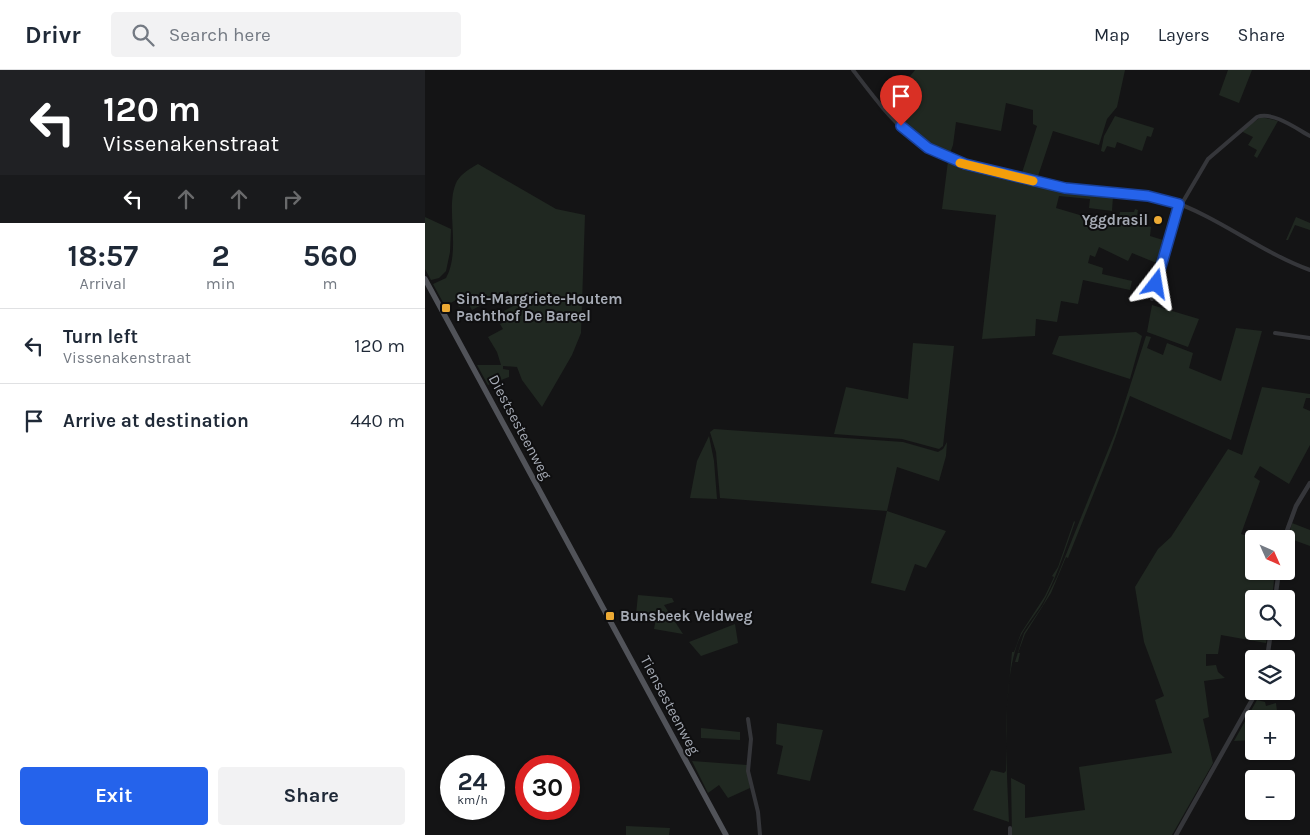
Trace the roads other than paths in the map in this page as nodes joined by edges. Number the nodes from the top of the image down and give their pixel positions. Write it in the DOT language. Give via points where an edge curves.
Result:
graph roads {
  1 [pos="853,70"];
  2 [pos="1310,136"];
  3 [pos="1180,204"];
  4 [pos="1310,270"];
  5 [pos="425,279"];
  6 [pos="1153,299"];
  7 [pos="1275,332"];
  8 [pos="1310,338"];
  9 [pos="1310,483"];
  10 [pos="1287,530"];
  11 [pos="593,588"];
  12 [pos="1252,700"];
  13 [pos="748,719"];
  14 [pos="1011,828"];
  15 [pos="726,835"];
  16 [pos="760,835"];
  17 [pos="1010,835"];
  18 [pos="1176,835"];
  1 -- 3 [label="street" via="909,134 952,160 1065,188 1148,196"];
  2 -- 3 [label="street" via="1273,117 1257,117 1208,159"];
  3 -- 4 [label="street" via="1272,254"];
  3 -- 6 [label="street"];
  5 -- 11 [label="main road, Diestsesteenweg"];
  7 -- 8 [label="street"];
  9 -- 10 [label="street"];
  11 -- 15 [label="main road, Tiensesteenweg"];
  12 -- 18 [label="street"];
  13 -- 16 [label="street" via="751,739 748,771"];
  14 -- 17 [label="street"];
}
